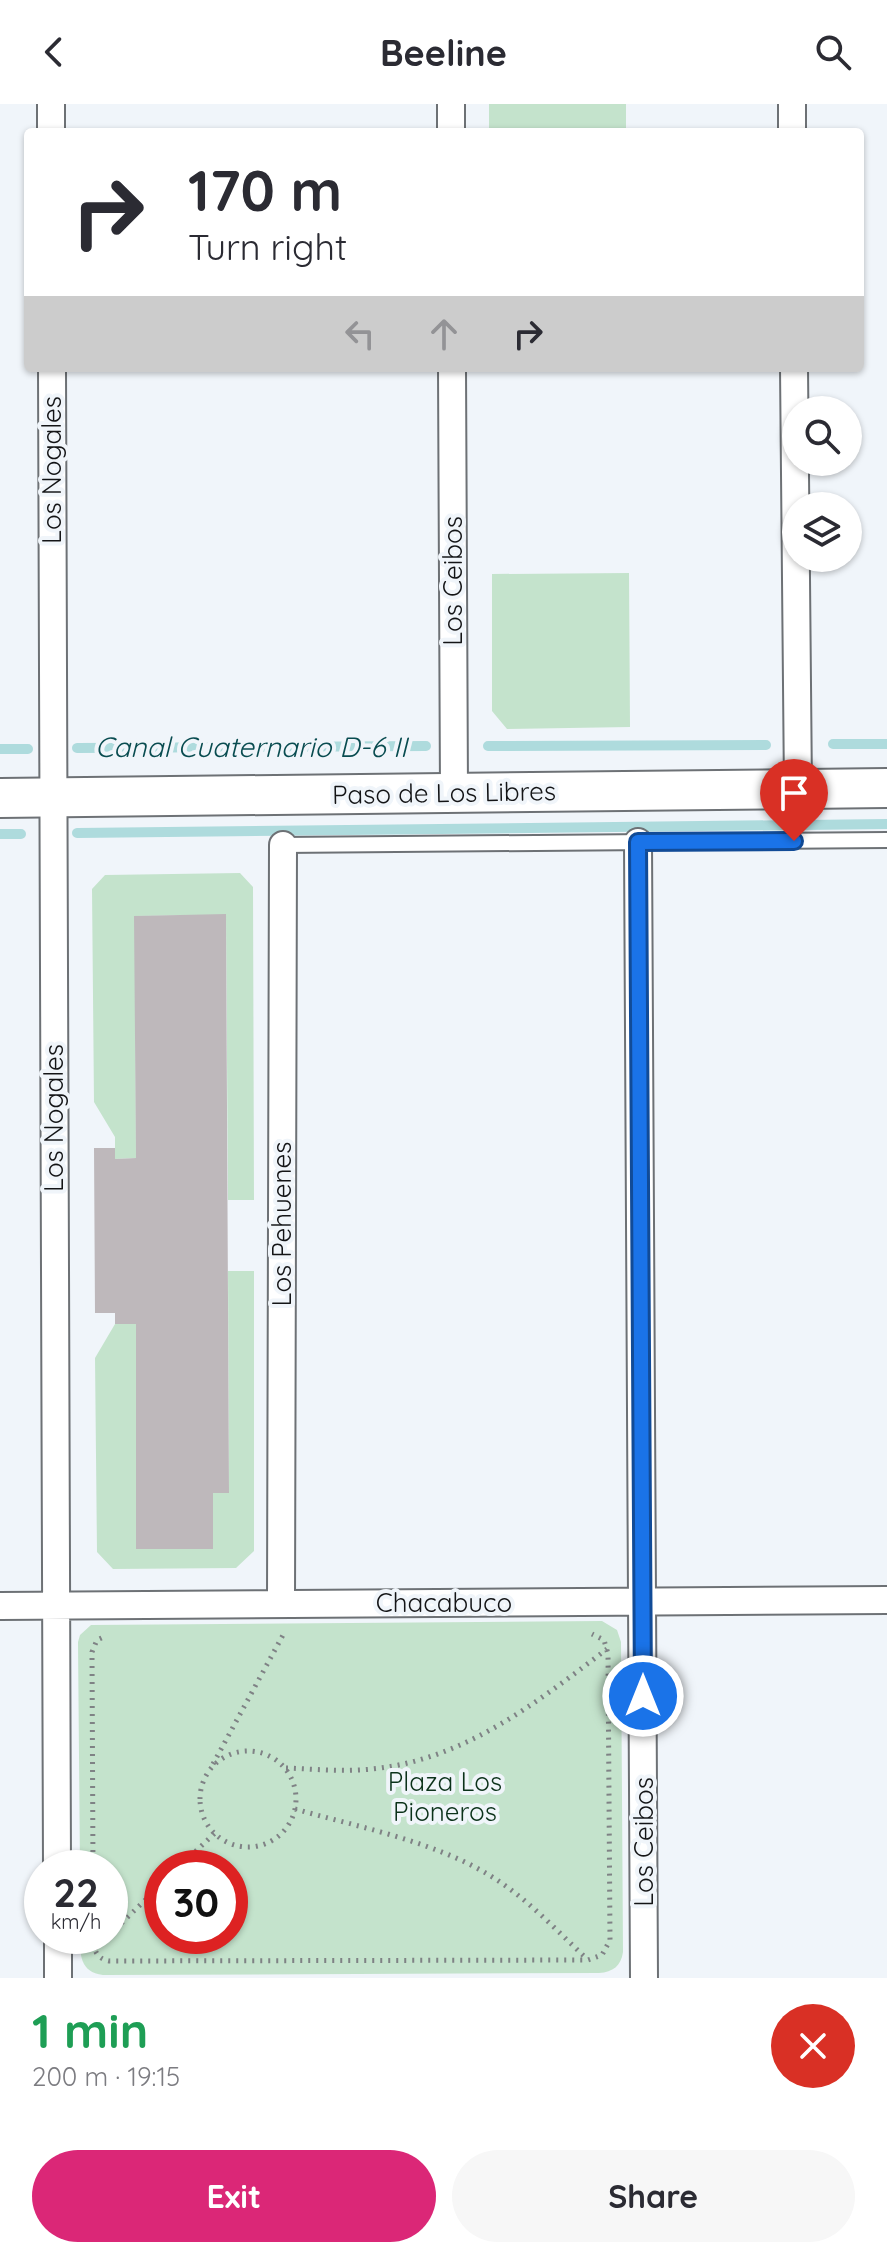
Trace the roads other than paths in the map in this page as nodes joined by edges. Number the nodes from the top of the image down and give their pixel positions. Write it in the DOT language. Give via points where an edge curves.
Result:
graph roads {
  1 [pos="51,104"];
  2 [pos="451,104"];
  3 [pos="792,104"];
  4 [pos="51,128"];
  5 [pos="451,128"];
  6 [pos="792,128"];
  7 [pos="52,372"];
  8 [pos="452,372"];
  9 [pos="794,372"];
  10 [pos="887,788"];
  11 [pos="798,789"];
  12 [pos="454,793"];
  13 [pos="52,797"];
  14 [pos="0,798"];
  15 [pos="887,840"];
  16 [pos="638,842"];
  17 [pos="283,845"];
  18 [pos="887,1600"];
  19 [pos="642,1602"];
  20 [pos="281,1604"];
  21 [pos="56,1605"];
  22 [pos="0,1606"];
  23 [pos="57,1850"];
  24 [pos="58,1954"];
  25 [pos="58,1978"];
  26 [pos="644,1978"];
  1 -- 4 [label="street"];
  2 -- 5 [label="street"];
  3 -- 6 [label="street"];
  7 -- 13 [label="street, Los Nogales"];
  8 -- 12 [label="street, Los Ceibos"];
  9 -- 11 [label="street"];
  10 -- 11 [label="street, Paso de Los Libres"];
  11 -- 12 [label="street, Paso de Los Libres"];
  12 -- 13 [label="street, Paso de Los Libres"];
  13 -- 14 [label="street, Paso de Los Libres"];
  13 -- 21 [label="street, Los Nogales"];
  15 -- 16 [label="lane"];
  16 -- 17 [label="lane"];
  16 -- 19 [label="street, Los Ceibos"];
  17 -- 20 [label="street, Los Pehuenes"];
  18 -- 19 [label="street, Chacabuco"];
  19 -- 20 [label="street, Chacabuco"];
  19 -- 26 [label="street, Los Ceibos"];
  20 -- 21 [label="street, Chacabuco"];
  21 -- 22 [label="street, Chacabuco"];
  21 -- 23 [label="street, Los Nogales"];
  24 -- 25 [label="street"];
}
